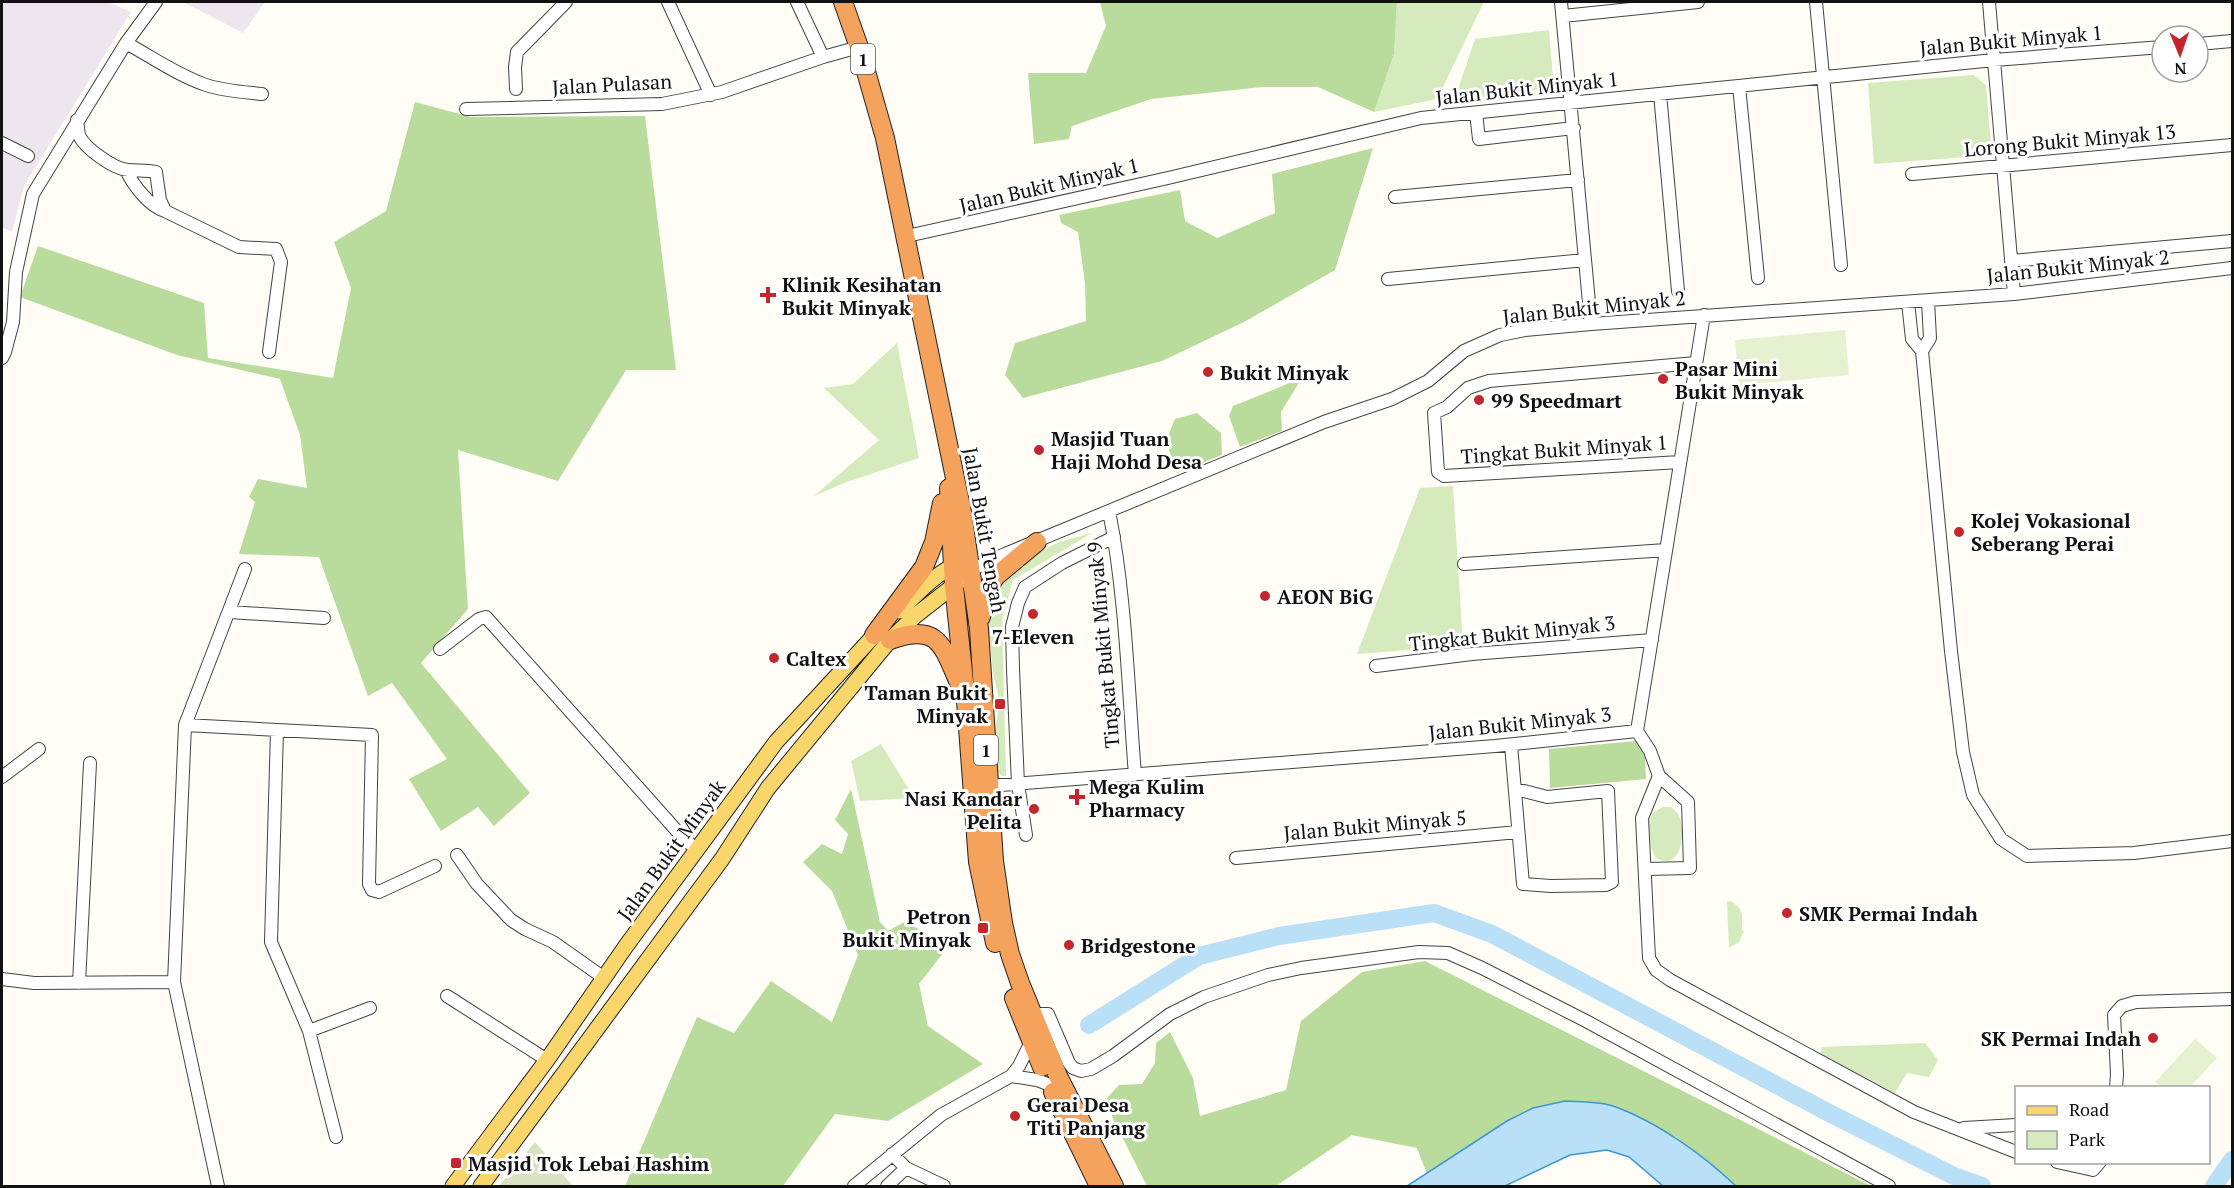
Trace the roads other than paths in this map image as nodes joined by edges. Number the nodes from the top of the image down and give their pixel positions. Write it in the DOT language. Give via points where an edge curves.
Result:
graph roads {
  1 [pos="156,2"];
  2 [pos="566,2"];
  3 [pos="668,2"];
  4 [pos="797,2"];
  5 [pos="843,2"];
  6 [pos="1561,2"];
  7 [pos="1698,2"];
  8 [pos="1816,2"];
  9 [pos="1989,2"];
  10 [pos="1563,16"];
  11 [pos="2232,41"];
  12 [pos="126,43"];
  13 [pos="2210,43"];
  14 [pos="860,47"];
  15 [pos="2150,48"];
  16 [pos="823,57"];
  17 [pos="1994,60"];
  18 [pos="1824,77"];
  19 [pos="1739,86"];
  20 [pos="516,88"];
  21 [pos="262,94"];
  22 [pos="711,94"];
  23 [pos="1660,94"];
  24 [pos="1571,103"];
  25 [pos="466,108"];
  26 [pos="1476,113"];
  27 [pos="77,120"];
  28 [pos="1574,128"];
  29 [pos="2,143"];
  30 [pos="2232,145"];
  31 [pos="28,156"];
  32 [pos="2003,165"];
  33 [pos="126,170"];
  34 [pos="1912,174"];
  35 [pos="1578,180"];
  36 [pos="1395,197"];
  37 [pos="165,211"];
  38 [pos="907,236"];
  39 [pos="2232,241"];
  40 [pos="1586,260"];
  41 [pos="2011,261"];
  42 [pos="1841,265"];
  43 [pos="2232,268"];
  44 [pos="1758,278"];
  45 [pos="1388,279"];
  46 [pos="1678,291"];
  47 [pos="2014,294"];
  48 [pos="1928,301"];
  49 [pos="1908,302"];
  50 [pos="1704,315"];
  51 [pos="1591,324"];
  52 [pos="1922,351"];
  53 [pos="269,352"];
  54 [pos="2,358"];
  55 [pos="1696,363"];
  56 [pos="948,441"];
  57 [pos="1680,462"];
  58 [pos="1109,511"];
  59 [pos="1114,537"];
  60 [pos="1037,542"];
  61 [pos="1666,550"];
  62 [pos="1464,564"];
  63 [pos="964,566"];
  64 [pos="245,569"];
  65 [pos="954,586"];
  66 [pos="230,612"];
  67 [pos="324,618"];
  68 [pos="979,629"];
  69 [pos="882,638"];
  70 [pos="1652,640"];
  71 [pos="440,649"];
  72 [pos="1376,666"];
  73 [pos="966,701"];
  74 [pos="185,725"];
  75 [pos="277,730"];
  76 [pos="1637,731"];
  77 [pos="1511,745"];
  78 [pos="39,749"];
  79 [pos="90,763"];
  80 [pos="1134,775"];
  81 [pos="1659,776"];
  82 [pos="2,777"];
  83 [pos="1018,784"];
  84 [pos="988,786"];
  85 [pos="1515,789"];
  86 [pos="1518,832"];
  87 [pos="1026,835"];
  88 [pos="2232,841"];
  89 [pos="698,850"];
  90 [pos="457,855"];
  91 [pos="1236,858"];
  92 [pos="435,866"];
  93 [pos="1646,869"];
  94 [pos="604,978"];
  95 [pos="2,979"];
  96 [pos="174,982"];
  97 [pos="79,983"];
  98 [pos="447,996"];
  99 [pos="2232,999"];
  100 [pos="370,1008"];
  101 [pos="1034,1017"];
  102 [pos="309,1031"];
  103 [pos="562,1038"];
  104 [pos="1031,1042"];
  105 [pos="582,1048"];
  106 [pos="547,1060"];
  107 [pos="565,1072"];
  108 [pos="1011,1076"];
  109 [pos="1050,1085"];
  110 [pos="2116,1086"];
  111 [pos="2015,1125"];
  112 [pos="1959,1128"];
  113 [pos="336,1137"];
  114 [pos="2015,1152"];
  115 [pos="892,1154"];
  116 [pos="2066,1164"];
  117 [pos="2098,1164"];
  118 [pos="906,1168"];
  119 [pos="218,1186"];
  120 [pos="453,1186"];
  121 [pos="481,1186"];
  122 [pos="854,1186"];
  123 [pos="887,1186"];
  124 [pos="944,1186"];
  125 [pos="1099,1186"];
  126 [pos="1114,1186"];
  127 [pos="1889,1186"];
  1 -- 12 [label="street"];
  2 -- 20 [label="street" via="516,52"];
  3 -- 22 [label="street"];
  4 -- 16 [label="street"];
  5 -- 14 [label="highway, 1"];
  6 -- 10 [label="street"];
  7 -- 10 [label="street"];
  8 -- 18 [label="street"];
  9 -- 17 [label="street"];
  10 -- 24 [label="street"];
  11 -- 13 [label="street"];
  12 -- 21 [label="street" via="207,85"];
  12 -- 27 [label="street"];
  14 -- 16 [label="street, Jalan Pulasan"];
  14 -- 38 [label="highway, 1"];
  15 -- 17 [label="street, Jalan Bukit Minyak 1"];
  16 -- 22 [label="street, Jalan Pulasan"];
  17 -- 18 [label="street, Jalan Bukit Minyak 1"];
  17 -- 32 [label="street"];
  18 -- 19 [label="street, Jalan Bukit Minyak 1"];
  18 -- 42 [label="street"];
  19 -- 23 [label="street, Jalan Bukit Minyak 1"];
  19 -- 44 [label="street"];
  22 -- 25 [label="street, Jalan Pulasan" via="654,105"];
  23 -- 24 [label="street, Jalan Bukit Minyak 1"];
  23 -- 46 [label="street"];
  24 -- 26 [label="street, Jalan Bukit Minyak 1"];
  24 -- 28 [label="street"];
  26 -- 28 [label="street" via="1479,139"];
  26 -- 38 [label="street, Jalan Bukit Minyak 1" via="1421,118"];
  27 -- 33 [label="street" via="79,135 87,145 103,159"];
  27 -- 54 [label="street" via="33,194 16,272 14,322"];
  28 -- 35 [label="street"];
  29 -- 31 [label="street"];
  30 -- 32 [label="street, Lorong Bukit Minyak 13"];
  32 -- 34 [label="street, Lorong Bukit Minyak 13"];
  32 -- 41 [label="street"];
  33 -- 37 [label="street" via="156,208"];
  33 -- 37 [label="street" via="156,172"];
  35 -- 36 [label="street"];
  35 -- 40 [label="street"];
  37 -- 53 [label="street" via="239,247 276,249 281,262"];
  38 -- 56 [label="highway, 1"];
  39 -- 41 [label="street, Jalan Bukit Minyak 2"];
  40 -- 45 [label="street"];
  40 -- 51 [label="street"];
  41 -- 47 [label="street"];
  43 -- 47 [label="street, Jalan Bukit Minyak 2"];
  47 -- 48 [label="street, Jalan Bukit Minyak 2"];
  48 -- 49 [label="street, Jalan Bukit Minyak 2"];
  48 -- 52 [label="street" via="1930,338"];
  49 -- 50 [label="street, Jalan Bukit Minyak 2"];
  49 -- 52 [label="street" via="1912,339"];
  50 -- 51 [label="street, Jalan Bukit Minyak 2"];
  50 -- 55 [label="street, Jalan Bukit Minyak 3"];
  51 -- 58 [label="street, Jalan Bukit Minyak 2" via="1500,335 1464,351 1428,381 1392,399 1324,422"];
  52 -- 88 [label="street" via="1951,651 1963,752 1973,795 2001,839 2027,856 2134,853"];
  55 -- 57 [label="street, Jalan Bukit Minyak 3"];
  55 -- 57 [label="street, Tingkat Bukit Minyak 1" via="1489,381 1468,388 1434,413 1438,472 1444,476"];
  56 -- 63 [label="highway, Jalan Bukit Tengah / 1" via="962,512"];
  56 -- 69 [label="highway" via="943,500 929,554"];
  57 -- 61 [label="street, Jalan Bukit Minyak 3"];
  58 -- 59 [label="street, Tingkat Bukit Minyak 9"];
  58 -- 60 [label="street, Jalan Bukit Minyak 2"];
  59 -- 80 [label="street, Tingkat Bukit Minyak 9"];
  59 -- 83 [label="street" via="1062,563 1026,587 1018,603 1012,627"];
  60 -- 63 [label="street, Jalan Bukit Minyak 2"];
  60 -- 68 [label="highway" via="995,577 986,593"];
  61 -- 62 [label="street"];
  61 -- 70 [label="street, Jalan Bukit Minyak 3"];
  63 -- 65 [label="highway, Jalan Bukit Tengah / 1"];
  63 -- 68 [label="highway, Jalan Bukit Tengah / 1"];
  63 -- 69 [label="main road, Jalan Bukit Minyak" via="927,584"];
  64 -- 66 [label="street"];
  65 -- 69 [label="main road, Jalan Bukit Minyak"];
  65 -- 73 [label="highway, Jalan Bukit Tengah / 1"];
  66 -- 67 [label="street"];
  66 -- 74 [label="street"];
  68 -- 84 [label="highway, Jalan Bukit Tengah / 1"];
  69 -- 73 [label="highway" via="919,633 944,647"];
  69 -- 89 [label="main road, Jalan Bukit Minyak" via="776,742"];
  69 -- 105 [label="main road, Jalan Bukit Minyak" via="768,788 722,859"];
  70 -- 72 [label="street, Tingkat Bukit Minyak 3"];
  70 -- 76 [label="street, Jalan Bukit Minyak 3"];
  71 -- 89 [label="street" via="486,617"];
  73 -- 104 [label="highway, Jalan Bukit Tengah / 1" via="981,880 1000,963"];
  74 -- 75 [label="street"];
  74 -- 96 [label="street"];
  75 -- 92 [label="street" via="372,735 372,890 379,892"];
  75 -- 102 [label="street" via="271,942"];
  76 -- 77 [label="street, Jalan Bukit Minyak 3"];
  76 -- 81 [label="street"];
  77 -- 80 [label="street, Jalan Bukit Minyak 3"];
  77 -- 85 [label="street"];
  78 -- 82 [label="street"];
  79 -- 97 [label="street"];
  80 -- 83 [label="street, Jalan Bukit Minyak 3"];
  81 -- 93 [label="street" via="1641,818"];
  81 -- 93 [label="street" via="1688,802 1690,868"];
  83 -- 84 [label="street, Jalan Bukit Minyak 3"];
  83 -- 87 [label="street"];
  84 -- 101 [label="highway, Jalan Bukit Tengah / 1" via="1003,923 1010,954"];
  85 -- 86 [label="street"];
  85 -- 86 [label="street" via="1546,796 1608,791 1612,882 1523,884"];
  86 -- 91 [label="street, Jalan Bukit Minyak 5"];
  89 -- 94 [label="main road, Jalan Bukit Minyak"];
  90 -- 94 [label="street" via="477,884 511,920 553,942"];
  93 -- 112 [label="street" via="1649,958 1656,970 1914,1112"];
  94 -- 103 [label="main road, Jalan Bukit Minyak"];
  95 -- 97 [label="street"];
  96 -- 97 [label="street"];
  96 -- 119 [label="street"];
  98 -- 106 [label="street"];
  99 -- 110 [label="street" via="2136,1002 2122,1006 2114,1015"];
  100 -- 102 [label="street"];
  101 -- 126 [label="highway, Jalan Bukit Tengah / 1" via="1058,1076"];
  101 -- 127 [label="street" via="1048,1014 1069,1063 1082,1071 1091,1070 1170,1014 1204,996 1268,975 1419,952 1448,953 1586,1021"];
  102 -- 113 [label="street"];
  103 -- 105 [label="main road" via="570,1048"];
  103 -- 106 [label="main road, Jalan Bukit Minyak"];
  104 -- 108 [label="street"];
  104 -- 109 [label="highway, Jalan Bukit Tengah / 1"];
  105 -- 107 [label="main road, Jalan Bukit Minyak"];
  106 -- 107 [label="main road" via="563,1064"];
  106 -- 120 [label="main road, Jalan Bukit Minyak"];
  107 -- 121 [label="main road, Jalan Bukit Minyak"];
  108 -- 109 [label="street"];
  108 -- 115 [label="street" via="941,1115"];
  109 -- 125 [label="highway, Jalan Bukit Tengah / 1"];
  111 -- 112 [label="street"];
  112 -- 114 [label="street"];
  115 -- 118 [label="street"];
  115 -- 122 [label="street"];
  116 -- 117 [label="street" via="2093,1170"];
  118 -- 123 [label="street"];
  118 -- 124 [label="street"];
}
